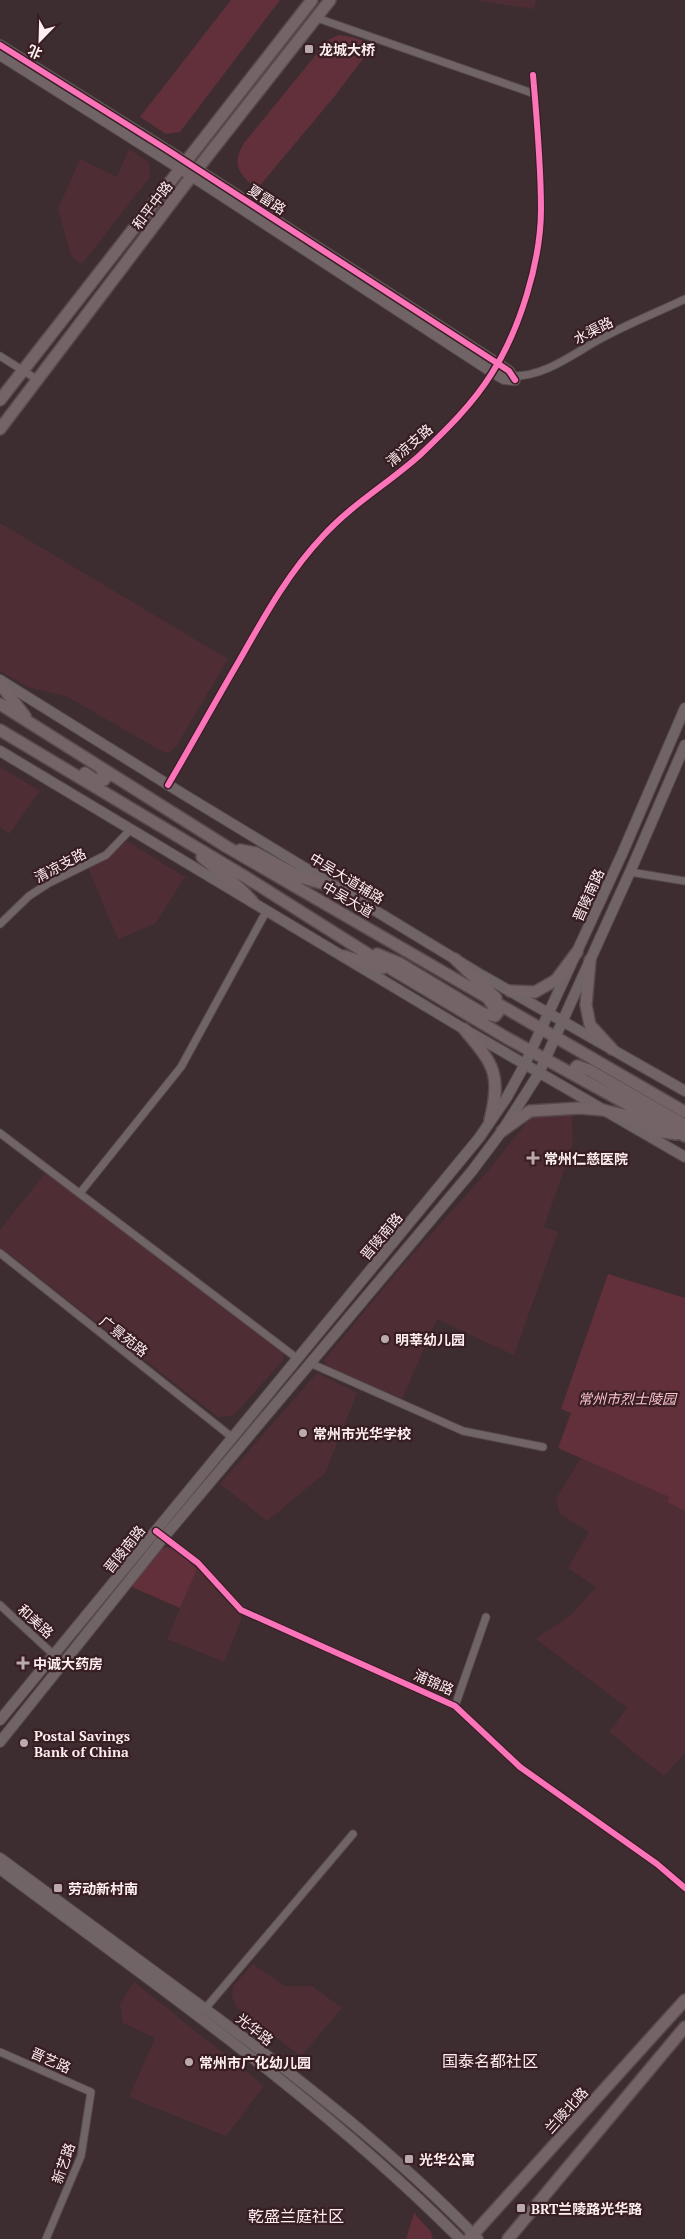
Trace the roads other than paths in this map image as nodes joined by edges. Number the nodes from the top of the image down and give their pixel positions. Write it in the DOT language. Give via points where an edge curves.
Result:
graph roads {
  1 [pos="307,0"];
  2 [pos="312,0"];
  3 [pos="330,0"];
  4 [pos="334,0"];
  5 [pos="317,18"];
  6 [pos="292,25"];
  7 [pos="0,45"];
  8 [pos="0,55"];
  9 [pos="533,75"];
  10 [pos="535,94"];
  11 [pos="182,165"];
  12 [pos="196,173"];
  13 [pos="685,299"];
  14 [pos="0,356"];
  15 [pos="495,368"];
  16 [pos="23,371"];
  17 [pos="512,376"];
  18 [pos="38,380"];
  19 [pos="0,400"];
  20 [pos="0,429"];
  21 [pos="0,680"];
  22 [pos="0,684"];
  23 [pos="0,704"];
  24 [pos="685,708"];
  25 [pos="0,712"];
  26 [pos="31,724"];
  27 [pos="2,731"];
  28 [pos="56,740"];
  29 [pos="685,745"];
  30 [pos="0,751"];
  31 [pos="99,765"];
  32 [pos="168,785"];
  33 [pos="144,816"];
  34 [pos="131,829"];
  35 [pos="182,839"];
  36 [pos="227,847"];
  37 [pos="260,865"];
  38 [pos="630,872"];
  39 [pos="685,882"];
  40 [pos="338,888"];
  41 [pos="252,901"];
  42 [pos="267,910"];
  43 [pos="0,924"];
  44 [pos="352,945"];
  45 [pos="578,952"];
  46 [pos="344,956"];
  47 [pos="455,959"];
  48 [pos="590,960"];
  49 [pos="398,973"];
  50 [pos="510,991"];
  51 [pos="488,998"];
  52 [pos="510,1011"];
  53 [pos="549,1013"];
  54 [pos="563,1021"];
  55 [pos="464,1029"];
  56 [pos="542,1029"];
  57 [pos="556,1037"];
  58 [pos="612,1049"];
  59 [pos="531,1051"];
  60 [pos="546,1059"];
  61 [pos="525,1064"];
  62 [pos="539,1072"];
  63 [pos="647,1091"];
  64 [pos="685,1091"];
  65 [pos="685,1106"];
  66 [pos="604,1110"];
  67 [pos="685,1112"];
  68 [pos="490,1120"];
  69 [pos="502,1131"];
  70 [pos="684,1132"];
  71 [pos="0,1133"];
  72 [pos="685,1156"];
  73 [pos="80,1193"];
  74 [pos="0,1253"];
  75 [pos="298,1359"];
  76 [pos="310,1363"];
  77 [pos="233,1438"];
  78 [pos="543,1447"];
  79 [pos="160,1534"];
  80 [pos="0,1605"];
  81 [pos="486,1617"];
  82 [pos="54,1655"];
  83 [pos="456,1706"];
  84 [pos="0,1720"];
  85 [pos="0,1742"];
  86 [pos="353,1834"];
  87 [pos="0,1858"];
  88 [pos="0,1869"];
  89 [pos="685,1888"];
  90 [pos="685,2000"];
  91 [pos="202,2012"];
  92 [pos="685,2028"];
  93 [pos="0,2052"];
  94 [pos="92,2092"];
  95 [pos="474,2237"];
  96 [pos="46,2239"];
  97 [pos="460,2239"];
  98 [pos="508,2239"];
  1 -- 6 [label="main road"];
  2 -- 6 [label="main road, 和平中路"];
  3 -- 5 [label="main road, 和平中路"];
  4 -- 5 [label="main road"];
  5 -- 10 [label="street"];
  5 -- 12 [label="main road, 和平中路"];
  6 -- 11 [label="main road, 和平中路"];
  7 -- 11 [label="main road, 夏雷路"];
  8 -- 11 [label="main road, 夏雷路"];
  9 -- 10 [label="street, 清凉支路"];
  10 -- 15 [label="street, 清凉支路" via="541,211 537,250 514,327"];
  11 -- 12 [label="main road, 夏雷路"];
  11 -- 16 [label="main road, 和平中路"];
  12 -- 15 [label="main road, 夏雷路"];
  12 -- 18 [label="main road, 和平中路"];
  13 -- 17 [label="street, 水渠路" via="605,336 552,367"];
  14 -- 16 [label="street"];
  15 -- 17 [label="main road, 夏雷路" via="504,379 514,380"];
  15 -- 32 [label="street, 清凉支路" via="451,424 418,456 351,509 301,561 255,633"];
  16 -- 18 [label="street"];
  16 -- 19 [label="main road, 和平中路"];
  18 -- 20 [label="main road, 和平中路"];
  21 -- 32 [label="main road, 中吴大道辅路"];
  22 -- 26 [label="main road"];
  23 -- 26 [label="main road, 中吴大道"];
  24 -- 45 [label="main road, 晋陵南路"];
  25 -- 28 [label="main road"];
  26 -- 28 [label="main road, 中吴大道"];
  27 -- 31 [label="main road" via="27,739 94,779 104,780 107,776"];
  27 -- 33 [label="main road"];
  28 -- 31 [label="main road, 中吴大道"];
  29 -- 38 [label="main road, 晋陵南路"];
  30 -- 34 [label="main road"];
  31 -- 36 [label="main road, 中吴大道"];
  32 -- 40 [label="main road, 中吴大道辅路"];
  33 -- 35 [label="main road"];
  33 -- 37 [label="main road" via="138,808 141,804 218,849"];
  34 -- 41 [label="main road"];
  34 -- 43 [label="street, 清凉支路" via="106,855 29,896"];
  35 -- 41 [label="main road"];
  35 -- 44 [label="main road"];
  36 -- 37 [label="main road, 中吴大道"];
  36 -- 40 [label="main road" via="256,853 300,877"];
  37 -- 51 [label="main road, 中吴大道"];
  38 -- 39 [label="street"];
  38 -- 48 [label="main road, 晋陵南路"];
  40 -- 47 [label="main road, 中吴大道辅路"];
  41 -- 42 [label="main road"];
  42 -- 46 [label="main road"];
  42 -- 73 [label="street" via="181,1067"];
  44 -- 49 [label="main road"];
  44 -- 51 [label="main road" via="399,963 482,1013 496,1016 498,1012"];
  45 -- 50 [label="main road" via="556,980 535,992"];
  45 -- 53 [label="main road, 晋陵南路"];
  46 -- 49 [label="main road"];
  46 -- 55 [label="main road"];
  47 -- 50 [label="main road, 中吴大道辅路"];
  47 -- 52 [label="main road"];
  48 -- 54 [label="main road, 晋陵南路"];
  48 -- 58 [label="main road" via="586,1005 590,1025"];
  49 -- 59 [label="main road"];
  50 -- 53 [label="main road, 中吴大道辅路"];
  51 -- 52 [label="main road, 中吴大道"];
  52 -- 56 [label="main road, 中吴大道"];
  53 -- 54 [label="main road, 中吴大道辅路"];
  53 -- 56 [label="main road, 晋陵南路"];
  54 -- 57 [label="main road, 晋陵南路"];
  54 -- 58 [label="main road, 中吴大道辅路"];
  55 -- 61 [label="main road"];
  55 -- 68 [label="main road" via="489,1058 494,1074 496,1098"];
  56 -- 57 [label="main road, 中吴大道"];
  56 -- 59 [label="main road, 晋陵南路"];
  57 -- 60 [label="main road, 晋陵南路"];
  57 -- 63 [label="main road, 中吴大道"];
  58 -- 64 [label="main road, 中吴大道辅路"];
  59 -- 60 [label="main road"];
  59 -- 61 [label="main road, 晋陵南路"];
  60 -- 62 [label="main road, 晋陵南路"];
  60 -- 70 [label="main road"];
  61 -- 62 [label="main road"];
  61 -- 68 [label="main road, 晋陵南路"];
  62 -- 66 [label="main road"];
  62 -- 69 [label="main road, 晋陵南路"];
  63 -- 65 [label="main road" via="662,1092"];
  63 -- 67 [label="main road, 中吴大道"];
  66 -- 69 [label="main road" via="580,1108 530,1112"];
  66 -- 70 [label="main road" via="624,1115 656,1131"];
  66 -- 72 [label="main road"];
  68 -- 75 [label="main road, 晋陵南路" via="460,1162"];
  69 -- 76 [label="main road, 晋陵南路"];
  71 -- 73 [label="street"];
  73 -- 75 [label="street"];
  74 -- 77 [label="street, 广景苑路"];
  75 -- 77 [label="main road, 晋陵南路"];
  76 -- 78 [label="street" via="463,1431"];
  76 -- 79 [label="main road, 晋陵南路"];
  77 -- 79 [label="main road, 晋陵南路"];
  79 -- 82 [label="main road, 晋陵南路"];
  79 -- 83 [label="street, 浦锦路" via="198,1564 241,1610"];
  79 -- 85 [label="main road, 晋陵南路"];
  80 -- 82 [label="street, 和美路"];
  81 -- 83 [label="street"];
  82 -- 84 [label="main road, 晋陵南路"];
  83 -- 89 [label="street, 浦锦路" via="520,1766 657,1864"];
  86 -- 91 [label="street"];
  87 -- 91 [label="main road, 光华路"];
  88 -- 91 [label="main road, 光华路"];
  90 -- 95 [label="main road, 兰陵北路"];
  91 -- 95 [label="main road, 光华路" via="335,2108 387,2152"];
  91 -- 97 [label="main road, 光华路" via="360,2145"];
  92 -- 98 [label="main road"];
  93 -- 94 [label="street, 晋艺路"];
  94 -- 96 [label="street, 新艺路" via="81,2156"];
}
